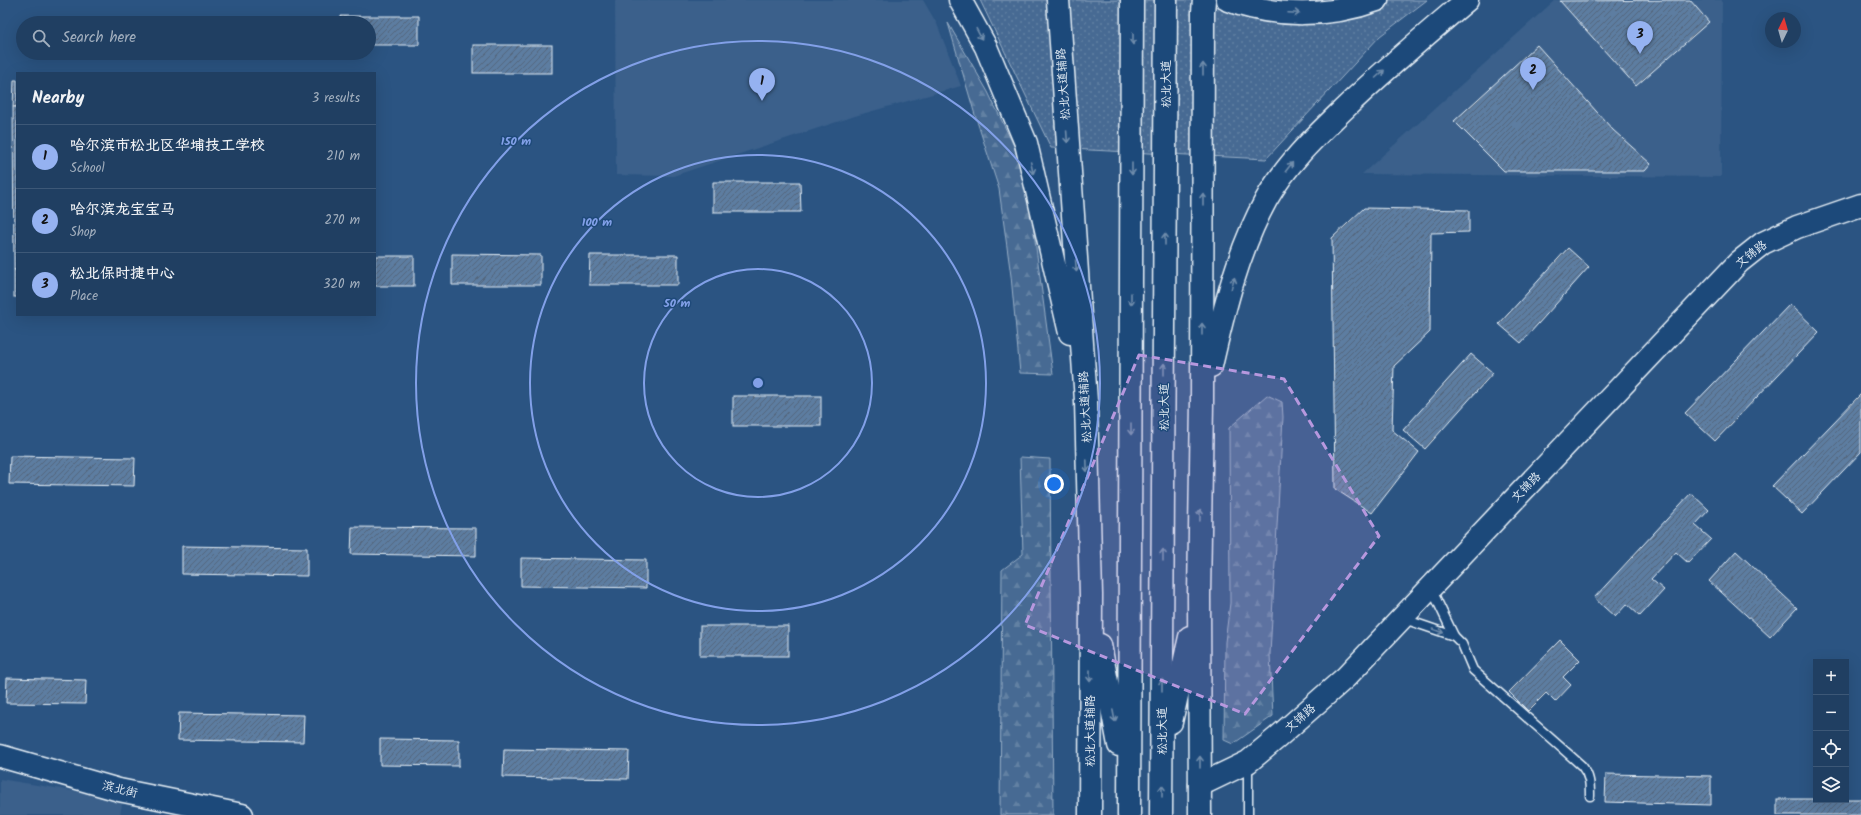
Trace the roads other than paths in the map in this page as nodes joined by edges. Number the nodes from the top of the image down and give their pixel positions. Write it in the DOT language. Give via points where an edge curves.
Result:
graph roads {
  1 [pos="960,0"];
  2 [pos="1058,0"];
  3 [pos="1132,0"];
  4 [pos="1166,0"];
  5 [pos="1228,0"];
  6 [pos="1377,0"];
  7 [pos="1467,0"];
  8 [pos="1203,4"];
  9 [pos="1861,205"];
  10 [pos="1086,401"];
  11 [pos="1202,402"];
  12 [pos="1431,587"];
  13 [pos="1091,595"];
  14 [pos="1199,596"];
  15 [pos="1401,618"];
  16 [pos="1454,636"];
  17 [pos="0,756"];
  18 [pos="1248,762"];
  19 [pos="1162,766"];
  20 [pos="1200,785"];
  21 [pos="1590,796"];
  22 [pos="1129,805"];
  23 [pos="242,815"];
  24 [pos="1090,815"];
  25 [pos="1161,815"];
  26 [pos="1200,815"];
  27 [pos="1248,815"];
  1 -- 10 [label="main road, one-way" via="986,47 1026,142"];
  2 -- 10 [label="main road, 松北大道辅路, one-way"];
  3 -- 22 [label="main road, one-way"];
  19 -- 4 [label="main road, 松北大道, one-way"];
  5 -- 6 [label="main road, one-way" via="1255,8 1300,13 1345,9"];
  11 -- 7 [label="main road, one-way" via="1236,271 1249,234 1267,198 1310,140 1381,73"];
  11 -- 8 [label="main road, one-way"];
  9 -- 12 [label="main road, 文锦路" via="1763,243 1739,262"];
  10 -- 13 [label="main road, 松北大道辅路, one-way"];
  14 -- 11 [label="main road, one-way"];
  12 -- 15 [label="main road, 文锦路"];
  12 -- 16 [label="lane"];
  13 -- 22 [label="main road, one-way"];
  13 -- 24 [label="main road, 松北大道辅路, one-way"];
  14 -- 19 [label="main road"];
  20 -- 14 [label="main road, one-way"];
  15 -- 16 [label="lane, one-way"];
  15 -- 18 [label="main road, 文锦路" via="1346,677"];
  16 -- 21 [label="lane" via="1462,644 1473,670 1582,766 1588,774"];
  17 -- 23 [label="main road, 滨北街" via="119,790"];
  18 -- 20 [label="main road, 文锦路"];
  18 -- 27 [label="lane"];
  25 -- 19 [label="main road, 松北大道, one-way"];
  20 -- 26 [label="main road"];
}
